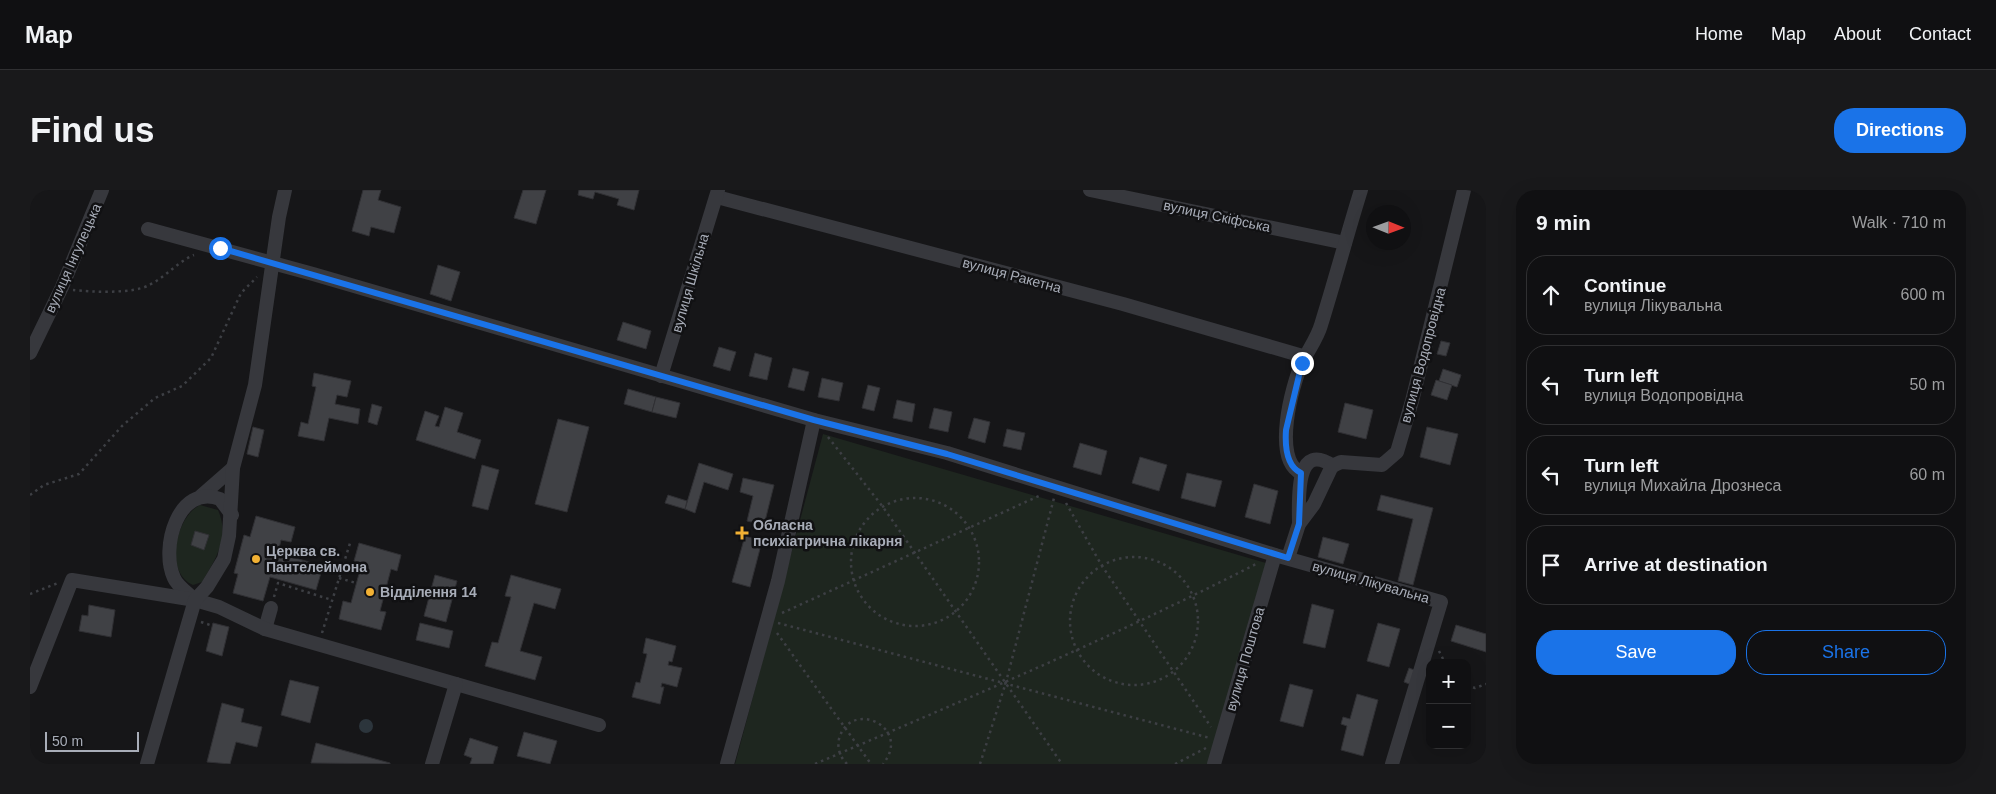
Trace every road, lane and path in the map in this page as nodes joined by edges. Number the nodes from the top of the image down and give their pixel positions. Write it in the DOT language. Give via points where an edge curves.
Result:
graph roads {
  1 [pos="102,190"];
  2 [pos="285,190"];
  3 [pos="1090,190"];
  4 [pos="1361,190"];
  5 [pos="1464,190"];
  6 [pos="718,194"];
  7 [pos="148,229"];
  8 [pos="1345,243"];
  9 [pos="199,253"];
  10 [pos="273,262"];
  11 [pos="62,287"];
  12 [pos="30,353"];
  13 [pos="1306,357"];
  14 [pos="661,376"];
  15 [pos="814,420"];
  16 [pos="1334,466"];
  17 [pos="233,468"];
  18 [pos="1301,473"];
  19 [pos="1057,488"];
  20 [pos="30,495"];
  21 [pos="201,496"];
  22 [pos="883,506"];
  23 [pos="232,515"];
  24 [pos="1299,524"];
  25 [pos="968,527"];
  26 [pos="350,540"];
  27 [pos="915,551"];
  28 [pos="1282,557"];
  29 [pos="1102,566"];
  30 [pos="339,578"];
  31 [pos="72,580"];
  32 [pos="854,580"];
  33 [pos="356,583"];
  34 [pos="207,587"];
  35 [pos="185,589"];
  36 [pos="30,594"];
  37 [pos="1193,597"];
  38 [pos="195,600"];
  39 [pos="332,600"];
  40 [pos="271,608"];
  41 [pos="957,610"];
  42 [pos="767,620"];
  43 [pos="1139,621"];
  44 [pos="265,629"];
  45 [pos="318,644"];
  46 [pos="1436,646"];
  47 [pos="1076,650"];
  48 [pos="1443,659"];
  49 [pos="1173,672"];
  50 [pos="1006,682"];
  51 [pos="456,684"];
  52 [pos="1486,684"];
  53 [pos="1471,686"];
  54 [pos="30,687"];
  55 [pos="599,725"];
  56 [pos="845,728"];
  57 [pos="888,732"];
  58 [pos="1221,741"];
  59 [pos="858,746"];
  60 [pos="840,753"];
  61 [pos="147,764"];
  62 [pos="432,764"];
  63 [pos="727,764"];
  64 [pos="815,764"];
  65 [pos="846,764"];
  66 [pos="871,764"];
  67 [pos="883,764"];
  68 [pos="980,764"];
  69 [pos="1062,764"];
  70 [pos="1175,764"];
  71 [pos="1214,764"];
  72 [pos="1392,764"];
  1 -- 11 [label="street, вулиця Інгулецька"];
  2 -- 10 [label="street"];
  3 -- 8 [label="street, вулиця Скіфська"];
  4 -- 8 [label="street"];
  5 -- 16 [label="street, вулиця Водопровідна" via="1397,452 1382,465 1342,462"];
  6 -- 13 [label="street, вулиця Ракетна"];
  6 -- 14 [label="street, вулиця Шкільна"];
  7 -- 10 [label="street, вулиця Лікувальна"];
  8 -- 13 [label="street" via="1320,328"];
  9 -- 11 [label="path" via="139,290 74,291"];
  10 -- 14 [label="street, вулиця Лікувальна"];
  10 -- 17 [label="street" via="255,385"];
  10 -- 20 [label="path" via="241,293 210,358 182,386 154,398 122,426 80,474 44,485"];
  11 -- 12 [label="street, вулиця Інгулецька"];
  13 -- 18 [label="street" via="1289,413 1285,440 1289,460"];
  14 -- 15 [label="street, вулиця Лікувальна"];
  15 -- 19 [label="street, вулиця Лікувальна" via="947,454"];
  15 -- 22 [label="path"];
  15 -- 42 [label="street"];
  16 -- 18 [label="street, вулиця Водопровідна" via="1322,460 1311,462"];
  16 -- 24 [label="street" via="1314,504"];
  17 -- 21 [label="street"];
  17 -- 23 [label="street"];
  18 -- 24 [label="street"];
  19 -- 25 [label="path"];
  19 -- 28 [label="street, вулиця Лікувальна"];
  19 -- 29 [label="path"];
  19 -- 50 [label="path"];
  21 -- 23 [label="street" via="220,499"];
  21 -- 35 [label="street" via="182,508 170,543 169,560 174,580"];
  22 -- 25 [label="path" via="912,498 934,501 954,512"];
  22 -- 27 [label="path"];
  22 -- 32 [label="path" via="864,523 854,543 851,565"];
  23 -- 34 [label="street" via="224,559"];
  24 -- 28 [label="street"];
  25 -- 27 [label="path"];
  25 -- 41 [label="path" via="977,549 978,571 971,592"];
  26 -- 30 [label="path"];
  27 -- 32 [label="path"];
  27 -- 41 [label="path"];
  28 -- 37 [label="path"];
  28 -- 58 [label="street, вулиця Поштова"];
  28 -- 72 [label="street, вулиця Лікувальна" via="1441,602"];
  29 -- 37 [label="path" via="1129,557 1151,559 1171,568"];
  29 -- 43 [label="path"];
  29 -- 47 [label="path" via="1081,585 1072,606 1070,629"];
  30 -- 33 [label="path"];
  30 -- 39 [label="path"];
  31 -- 36 [label="path"];
  31 -- 38 [label="street"];
  31 -- 54 [label="street"];
  32 -- 41 [label="path" via="867,605 884,619 895,623 928,625"];
  32 -- 42 [label="path"];
  34 -- 35 [label="street"];
  34 -- 38 [label="street"];
  35 -- 38 [label="street"];
  37 -- 43 [label="path"];
  37 -- 49 [label="path" via="1198,614 1196,635 1188,655"];
  38 -- 44 [label="street" via="219,607"];
  38 -- 61 [label="street"];
  39 -- 40 [label="path" via="278,583"];
  39 -- 45 [label="path"];
  40 -- 44 [label="street"];
  41 -- 50 [label="path"];
  42 -- 50 [label="path"];
  42 -- 56 [label="path"];
  42 -- 63 [label="street"];
  43 -- 47 [label="path"];
  43 -- 49 [label="path"];
  44 -- 45 [label="street"];
  45 -- 51 [label="street"];
  46 -- 48 [label="path"];
  47 -- 49 [label="path" via="1100,676 1120,684 1143,685"];
  47 -- 50 [label="path"];
  49 -- 58 [label="path"];
  50 -- 57 [label="path"];
  50 -- 58 [label="path"];
  50 -- 68 [label="path"];
  50 -- 69 [label="path"];
  51 -- 55 [label="street"];
  51 -- 62 [label="street"];
  52 -- 53 [label="path"];
  56 -- 57 [label="path" via="852,722 866,719 879,723"];
  56 -- 59 [label="path"];
  56 -- 60 [label="path" via="839,738"];
  57 -- 59 [label="path"];
  57 -- 67 [label="path" via="890,752"];
  58 -- 70 [label="path"];
  58 -- 71 [label="street, вулиця Поштова"];
  59 -- 60 [label="path"];
  59 -- 66 [label="path"];
  60 -- 64 [label="path"];
  60 -- 65 [label="path"];
}
